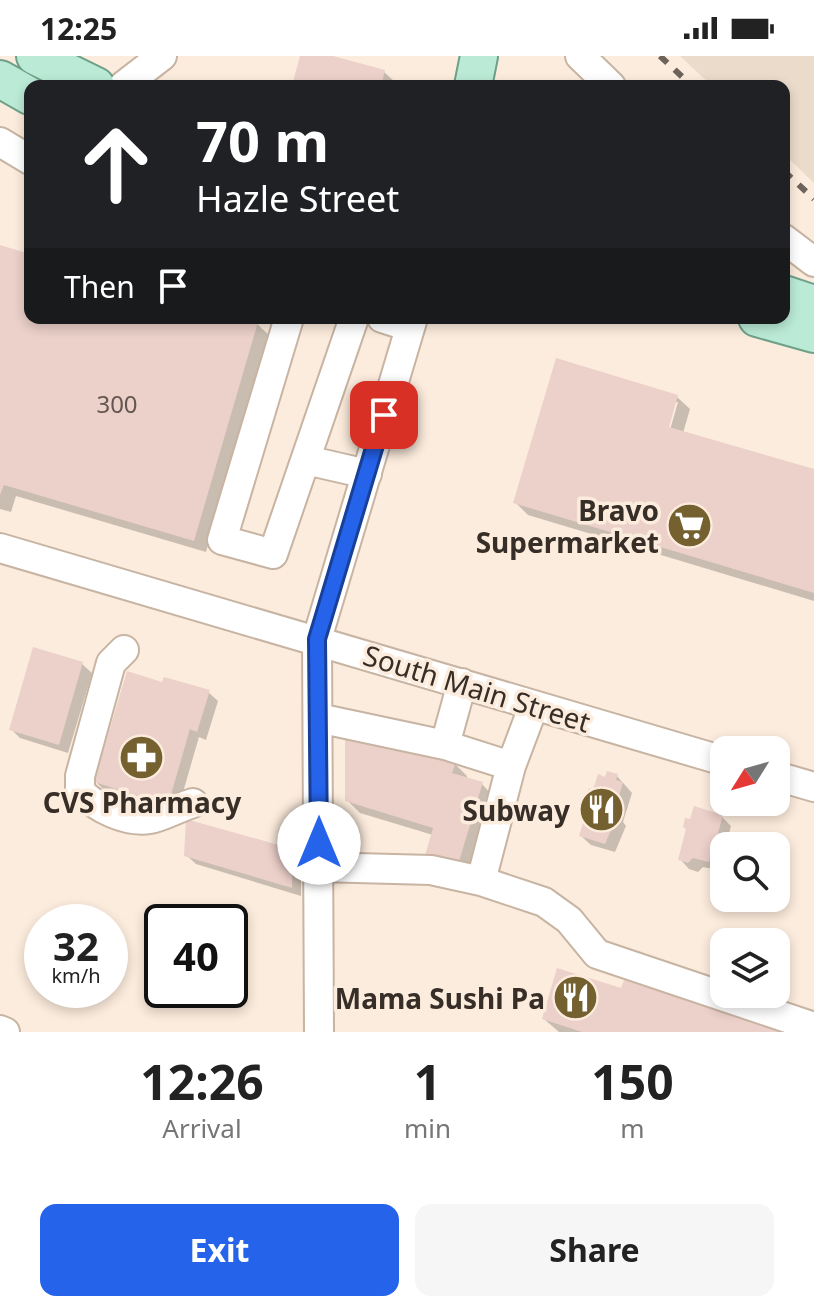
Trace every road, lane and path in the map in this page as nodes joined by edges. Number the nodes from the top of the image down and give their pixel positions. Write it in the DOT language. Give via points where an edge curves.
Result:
graph roads {
  1 [pos="35,56"];
  2 [pos="162,56"];
  3 [pos="479,56"];
  4 [pos="580,56"];
  5 [pos="0,79"];
  6 [pos="84,80"];
  7 [pos="131,80"];
  8 [pos="474,80"];
  9 [pos="605,80"];
  10 [pos="24,93"];
  11 [pos="0,142"];
  12 [pos="24,156"];
  13 [pos="790,244"];
  14 [pos="814,262"];
  15 [pos="790,296"];
  16 [pos="814,304"];
  17 [pos="287,324"];
  18 [pos="352,324"];
  19 [pos="412,324"];
  20 [pos="778,324"];
  21 [pos="814,334"];
  22 [pos="306,460"];
  23 [pos="367,474"];
  24 [pos="0,548"];
  25 [pos="317,639"];
  26 [pos="124,650"];
  27 [pos="462,683"];
  28 [pos="534,705"];
  29 [pos="318,718"];
  30 [pos="445,745"];
  31 [pos="710,757"];
  32 [pos="511,766"];
  33 [pos="790,780"];
  34 [pos="814,787"];
  35 [pos="193,803"];
  36 [pos="319,867"];
  37 [pos="481,881"];
  38 [pos="814,1027"];
  39 [pos="319,1032"];
  1 -- 6 [label="main road"];
  2 -- 7 [label="street"];
  3 -- 8 [label="main road"];
  4 -- 9 [label="street"];
  5 -- 10 [label="main road"];
  11 -- 12 [label="street"];
  13 -- 14 [label="street"];
  15 -- 16 [label="main road"];
  17 -- 22 [label="street" via="222,540 273,554"];
  18 -- 22 [label="street"];
  19 -- 23 [label="street"];
  20 -- 21 [label="main road"];
  22 -- 23 [label="street"];
  23 -- 25 [label="street"];
  24 -- 25 [label="street, South Main Street"];
  25 -- 27 [label="street, South Main Street"];
  25 -- 29 [label="street"];
  26 -- 35 [label="street" via="111,663 80,791 91,803 135,819 152,819"];
  27 -- 28 [label="street, South Main Street"];
  27 -- 30 [label="street"];
  28 -- 31 [label="street, South Main Street"];
  28 -- 32 [label="street"];
  29 -- 30 [label="street"];
  29 -- 36 [label="street"];
  30 -- 32 [label="street"];
  32 -- 37 [label="street"];
  33 -- 34 [label="street"];
  36 -- 37 [label="street" via="431,870"];
  36 -- 39 [label="street"];
  37 -- 38 [label="street" via="544,902 569,920 597,954"];
}
